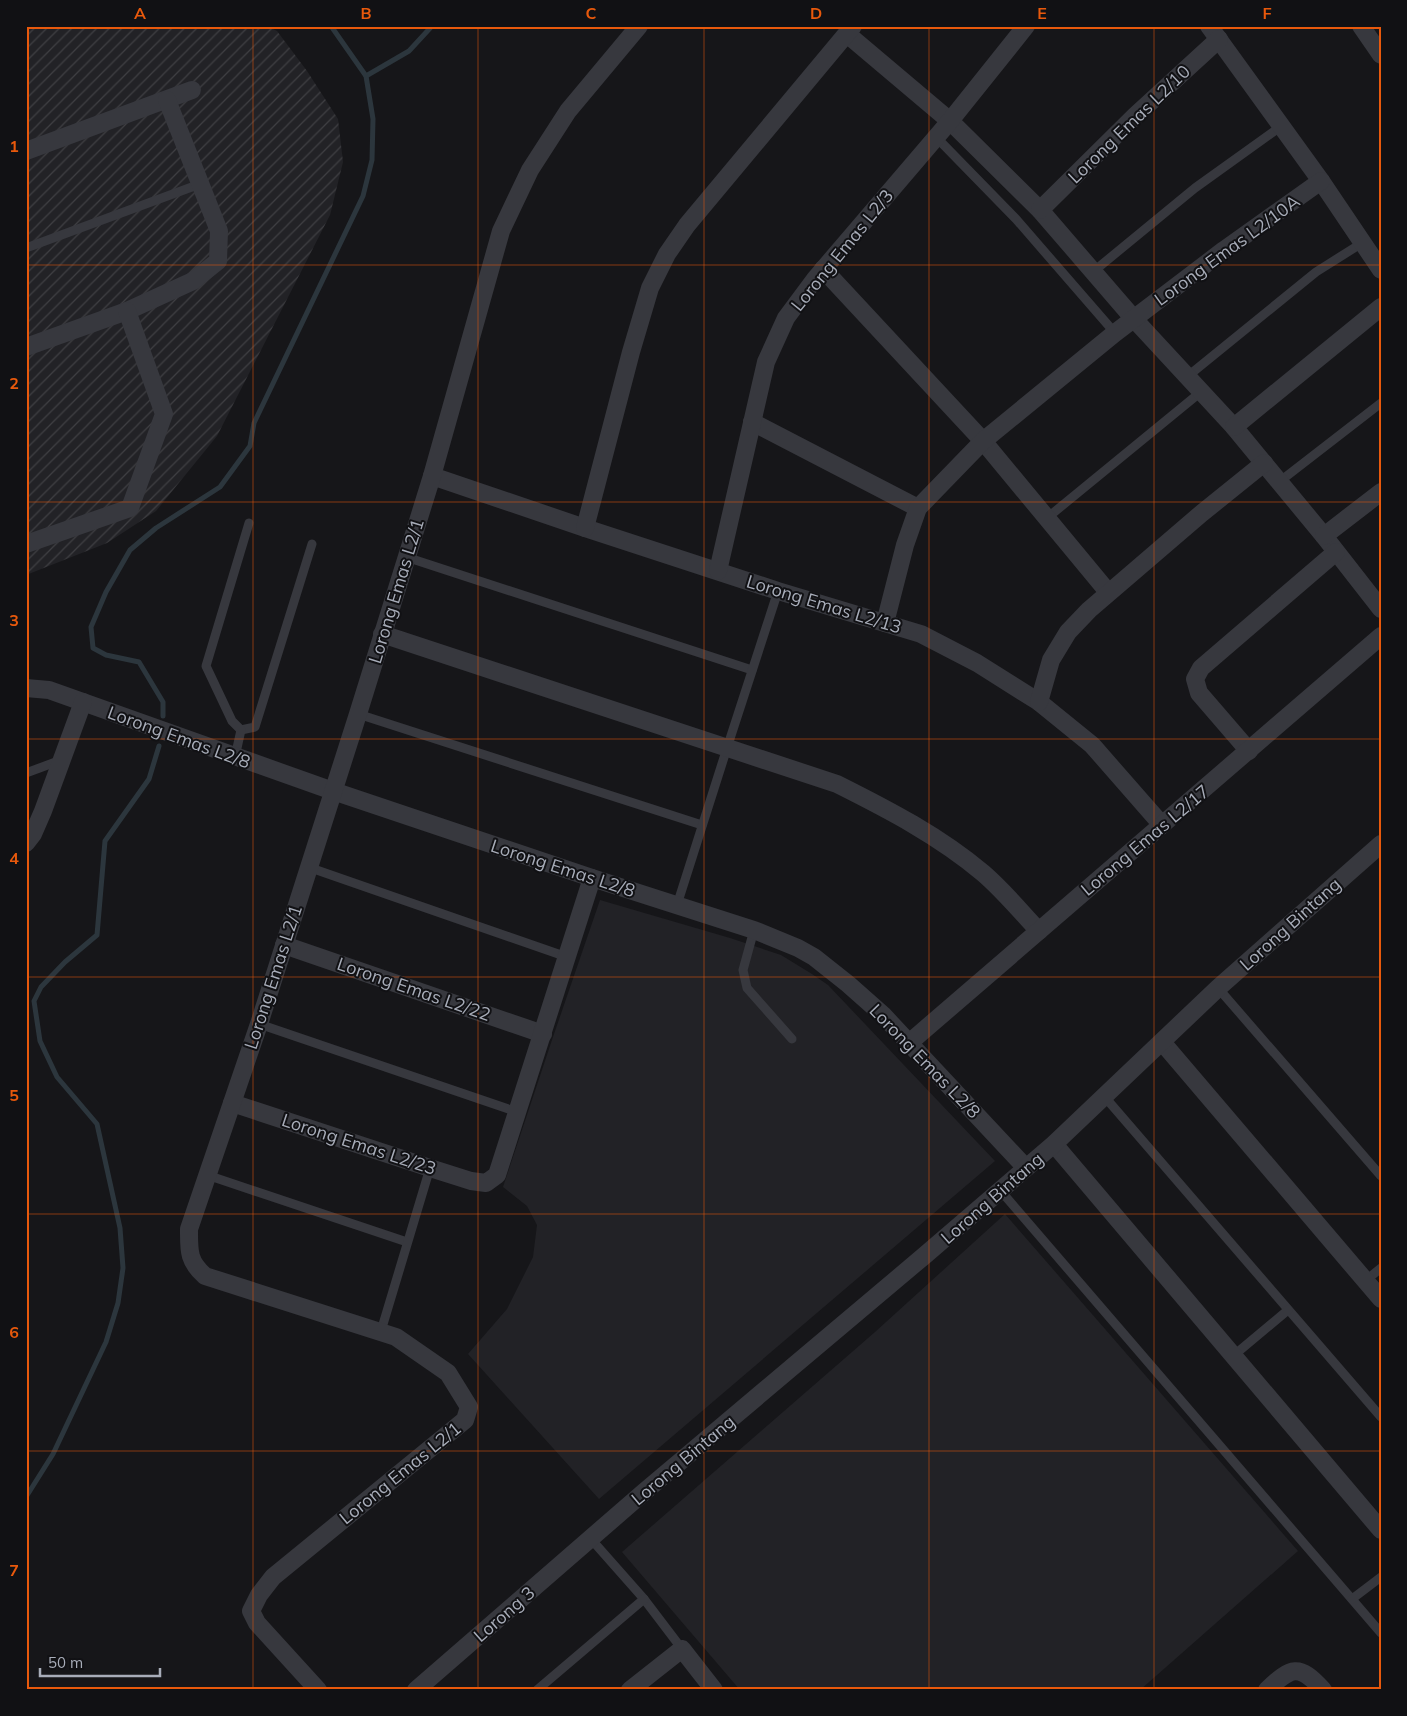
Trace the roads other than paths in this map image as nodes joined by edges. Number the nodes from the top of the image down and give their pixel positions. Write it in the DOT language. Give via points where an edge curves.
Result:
graph roads {
  1 [pos="639,26"];
  2 [pos="1026,26"];
  3 [pos="1361,26"];
  4 [pos="850,30"];
  5 [pos="1214,33"];
  6 [pos="1381,55"];
  7 [pos="192,90"];
  8 [pos="167,100"];
  9 [pos="950,121"];
  10 [pos="1280,127"];
  11 [pos="936,137"];
  12 [pos="26,151"];
  13 [pos="1321,181"];
  14 [pos="200,184"];
  15 [pos="1040,210"];
  16 [pos="1362,243"];
  17 [pos="26,248"];
  18 [pos="823,269"];
  19 [pos="1381,270"];
  20 [pos="1094,271"];
  21 [pos="1381,307"];
  22 [pos="128,311"];
  23 [pos="1134,319"];
  24 [pos="1115,333"];
  25 [pos="26,347"];
  26 [pos="1188,376"];
  27 [pos="1202,391"];
  28 [pos="1381,404"];
  29 [pos="752,422"];
  30 [pos="1234,427"];
  31 [pos="983,441"];
  32 [pos="1264,463"];
  33 [pos="432,476"];
  34 [pos="1279,482"];
  35 [pos="1381,492"];
  36 [pos="918,508"];
  37 [pos="1047,518"];
  38 [pos="249,523"];
  39 [pos="585,528"];
  40 [pos="1324,536"];
  41 [pos="26,544"];
  42 [pos="312,544"];
  43 [pos="1336,552"];
  44 [pos="406,557"];
  45 [pos="718,571"];
  46 [pos="778,591"];
  47 [pos="1108,592"];
  48 [pos="1381,609"];
  49 [pos="885,623"];
  50 [pos="382,634"];
  51 [pos="1381,636"];
  52 [pos="752,670"];
  53 [pos="26,688"];
  54 [pos="83,702"];
  55 [pos="1039,702"];
  56 [pos="358,714"];
  57 [pos="241,730"];
  58 [pos="726,748"];
  59 [pos="1249,751"];
  60 [pos="235,757"];
  61 [pos="61,760"];
  62 [pos="26,773"];
  63 [pos="333,791"];
  64 [pos="702,825"];
  65 [pos="1162,825"];
  66 [pos="26,844"];
  67 [pos="1381,844"];
  68 [pos="308,867"];
  69 [pos="592,878"];
  70 [pos="677,905"];
  71 [pos="754,930"];
  72 [pos="1039,931"];
  73 [pos="284,945"];
  74 [pos="567,957"];
  75 [pos="1218,988"];
  76 [pos="259,1024"];
  77 [pos="543,1034"];
  78 [pos="792,1039"];
  79 [pos="1162,1042"];
  80 [pos="910,1043"];
  81 [pos="1104,1096"];
  82 [pos="232,1103"];
  83 [pos="517,1112"];
  84 [pos="1054,1144"];
  85 [pos="430,1168"];
  86 [pos="1026,1168"];
  87 [pos="207,1175"];
  88 [pos="1381,1176"];
  89 [pos="1000,1190"];
  90 [pos="407,1242"];
  91 [pos="1381,1268"];
  92 [pos="1365,1281"];
  93 [pos="1381,1299"];
  94 [pos="1288,1310"];
  95 [pos="381,1332"];
  96 [pos="1233,1356"];
  97 [pos="1381,1417"];
  98 [pos="1381,1530"];
  99 [pos="591,1539"];
  100 [pos="1381,1577"];
  101 [pos="644,1598"];
  102 [pos="1352,1599"];
  103 [pos="1381,1633"];
  104 [pos="682,1649"];
  105 [pos="318,1690"];
  106 [pos="416,1690"];
  107 [pos="537,1690"];
  108 [pos="630,1690"];
  109 [pos="714,1690"];
  110 [pos="1267,1690"];
  111 [pos="1323,1690"];
  1 -- 33 [label="street, Lorong Emas L2/1" via="568,111 530,170 501,231"];
  2 -- 9 [label="street, Lorong Emas L2/3"];
  3 -- 6 [label="street"];
  4 -- 9 [label="street"];
  4 -- 39 [label="street" via="686,225 667,254 650,288 633,343"];
  5 -- 10 [label="street"];
  5 -- 15 [label="street, Lorong Emas L2/10"];
  7 -- 8 [label="street"];
  8 -- 12 [label="street"];
  8 -- 14 [label="street"];
  9 -- 11 [label="street, Lorong Emas L2/3"];
  9 -- 15 [label="street"];
  10 -- 13 [label="street"];
  10 -- 20 [label="lane" via="1195,188"];
  11 -- 18 [label="street, Lorong Emas L2/3"];
  11 -- 24 [label="lane" via="1016,219"];
  13 -- 16 [label="street"];
  13 -- 23 [label="street, Lorong Emas L2/10A"];
  14 -- 17 [label="lane"];
  14 -- 22 [label="street" via="219,231 218,261 193,281"];
  15 -- 20 [label="street"];
  16 -- 19 [label="street"];
  16 -- 26 [label="lane" via="1316,272"];
  18 -- 29 [label="street, Lorong Emas L2/3" via="786,318 766,362"];
  18 -- 31 [label="street"];
  20 -- 23 [label="street"];
  21 -- 30 [label="street"];
  22 -- 25 [label="street"];
  22 -- 41 [label="street" via="164,414 130,508"];
  23 -- 24 [label="street, Lorong Emas L2/10A"];
  23 -- 26 [label="street"];
  24 -- 31 [label="street, Lorong Emas L2/10A"];
  26 -- 27 [label="street"];
  27 -- 30 [label="street"];
  27 -- 37 [label="lane"];
  28 -- 34 [label="lane"];
  29 -- 36 [label="street"];
  29 -- 45 [label="street, Lorong Emas L2/3"];
  30 -- 32 [label="street"];
  31 -- 36 [label="street, Lorong Emas L2/10A"];
  31 -- 37 [label="street"];
  32 -- 34 [label="street"];
  32 -- 47 [label="street"];
  33 -- 39 [label="street, Lorong Emas L2/13"];
  33 -- 44 [label="street, Lorong Emas L2/1"];
  34 -- 40 [label="street"];
  35 -- 40 [label="street"];
  36 -- 49 [label="street"];
  37 -- 47 [label="street"];
  38 -- 57 [label="lane" via="206,666 232,720"];
  39 -- 45 [label="street, Lorong Emas L2/13"];
  40 -- 43 [label="street"];
  42 -- 57 [label="lane" via="255,727"];
  43 -- 48 [label="street"];
  43 -- 59 [label="street" via="1201,668 1195,680 1199,693"];
  44 -- 50 [label="street, Lorong Emas L2/1"];
  44 -- 52 [label="lane"];
  45 -- 46 [label="street, Lorong Emas L2/13"];
  46 -- 49 [label="street, Lorong Emas L2/13"];
  46 -- 52 [label="lane"];
  47 -- 55 [label="street" via="1068,632 1051,660"];
  49 -- 55 [label="street, Lorong Emas L2/13" via="921,634 977,663"];
  50 -- 56 [label="street, Lorong Emas L2/1"];
  50 -- 58 [label="street"];
  51 -- 59 [label="street, Lorong Emas L2/17"];
  52 -- 58 [label="lane"];
  53 -- 54 [label="street, Lorong Emas L2/8" via="49,690"];
  54 -- 60 [label="street, Lorong Emas L2/8"];
  54 -- 61 [label="street"];
  55 -- 65 [label="street, Lorong Emas L2/13" via="1092,745"];
  56 -- 63 [label="street, Lorong Emas L2/1"];
  56 -- 64 [label="lane"];
  57 -- 60 [label="lane"];
  58 -- 64 [label="lane"];
  58 -- 72 [label="street" via="837,784 892,811 938,839 984,874"];
  59 -- 65 [label="street, Lorong Emas L2/17"];
  60 -- 63 [label="street, Lorong Emas L2/8"];
  61 -- 62 [label="lane"];
  61 -- 66 [label="street" via="34,834"];
  63 -- 68 [label="street, Lorong Emas L2/1"];
  63 -- 69 [label="street, Lorong Emas L2/8"];
  64 -- 70 [label="lane"];
  65 -- 72 [label="street, Lorong Emas L2/17"];
  67 -- 75 [label="street, Lorong Bintang"];
  68 -- 73 [label="street, Lorong Emas L2/1"];
  68 -- 74 [label="lane"];
  69 -- 70 [label="street, Lorong Emas L2/8"];
  69 -- 74 [label="street"];
  70 -- 71 [label="street, Lorong Emas L2/8"];
  71 -- 78 [label="lane" via="743,970 747,988"];
  71 -- 80 [label="street, Lorong Emas L2/8" via="814,958 883,1014"];
  72 -- 80 [label="street, Lorong Emas L2/17"];
  73 -- 76 [label="street, Lorong Emas L2/1"];
  73 -- 77 [label="street, Lorong Emas L2/22"];
  74 -- 77 [label="street"];
  75 -- 79 [label="street, Lorong Bintang"];
  75 -- 88 [label="lane"];
  76 -- 82 [label="street, Lorong Emas L2/1"];
  76 -- 83 [label="lane"];
  77 -- 83 [label="street"];
  79 -- 81 [label="street, Lorong Bintang"];
  79 -- 92 [label="street"];
  80 -- 86 [label="street, Lorong Emas L2/8"];
  81 -- 84 [label="street, Lorong Bintang"];
  81 -- 94 [label="lane"];
  82 -- 85 [label="street, Lorong Emas L2/23"];
  82 -- 87 [label="street, Lorong Emas L2/1"];
  83 -- 85 [label="street, Lorong Emas L2/23" via="497,1175 486,1183"];
  84 -- 86 [label="street, Lorong Bintang"];
  84 -- 96 [label="street"];
  85 -- 90 [label="lane"];
  86 -- 89 [label="street, Lorong Bintang"];
  87 -- 90 [label="lane"];
  87 -- 95 [label="street, Lorong Emas L2/1" via="189,1229 189,1249 194,1267 205,1276"];
  89 -- 99 [label="street, Lorong Bintang"];
  89 -- 102 [label="lane"];
  90 -- 95 [label="lane"];
  91 -- 92 [label="lane"];
  92 -- 93 [label="street"];
  94 -- 96 [label="lane"];
  94 -- 97 [label="lane"];
  95 -- 105 [label="street, Lorong Emas L2/1" via="396,1337 448,1373 469,1407 465,1420 273,1577 260,1594 252,1611 257,1623"];
  96 -- 98 [label="street"];
  99 -- 101 [label="lane"];
  99 -- 106 [label="street, Lorong 3"];
  100 -- 102 [label="lane"];
  101 -- 104 [label="lane"];
  101 -- 107 [label="lane"];
  102 -- 103 [label="lane"];
  104 -- 108 [label="street"];
  104 -- 109 [label="street"];
  110 -- 111 [label="street" via="1284,1674 1298,1671 1311,1677"];
}
